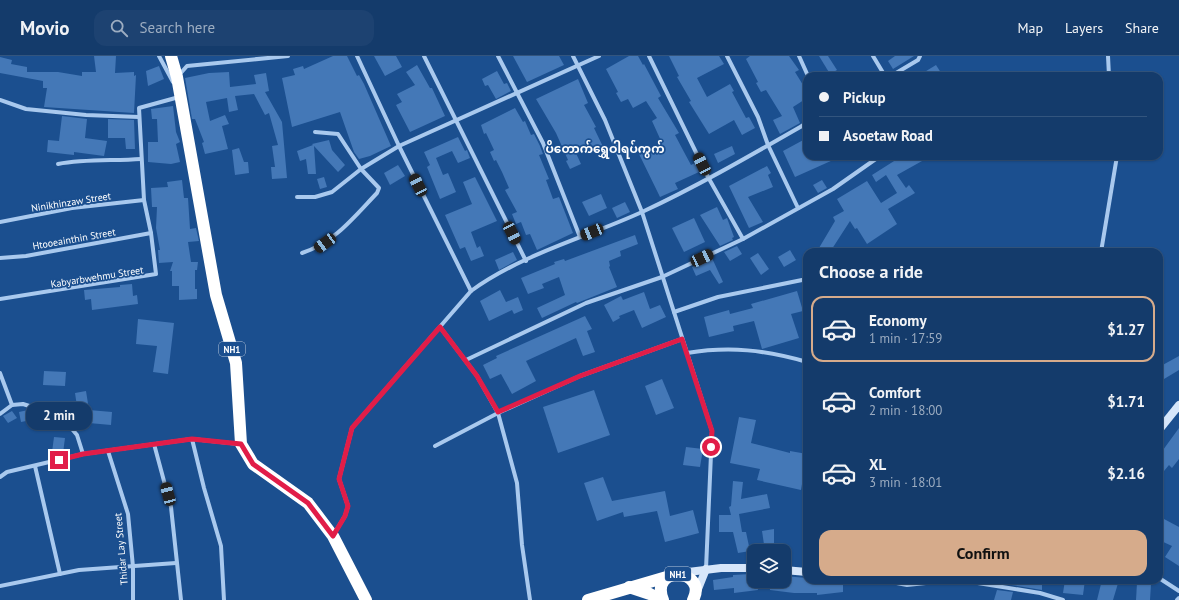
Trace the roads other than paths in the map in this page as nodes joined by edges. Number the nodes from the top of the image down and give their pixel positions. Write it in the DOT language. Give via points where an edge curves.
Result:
graph roads {
  1 [pos="159,56"];
  2 [pos="171,56"];
  3 [pos="288,56"];
  4 [pos="357,56"];
  5 [pos="424,56"];
  6 [pos="498,56"];
  7 [pos="573,56"];
  8 [pos="599,56"];
  9 [pos="648,56"];
  10 [pos="727,56"];
  11 [pos="799,56"];
  12 [pos="873,56"];
  13 [pos="920,56"];
  14 [pos="1112,56"];
  15 [pos="1108,57"];
  16 [pos="579,66"];
  17 [pos="806,72"];
  18 [pos="883,72"];
  19 [pos="898,72"];
  20 [pos="1109,72"];
  21 [pos="177,77"];
  22 [pos="516,94"];
  23 [pos="180,96"];
  24 [pos="0,100"];
  25 [pos="139,117"];
  26 [pos="456,121"];
  27 [pos="803,125"];
  28 [pos="315,132"];
  29 [pos="768,145"];
  30 [pos="399,146"];
  31 [pos="140,159"];
  32 [pos="874,160"];
  33 [pos="1116,160"];
  34 [pos="58,164"];
  35 [pos="361,169"];
  36 [pos="708,177"];
  37 [pos="297,197"];
  38 [pos="144,200"];
  39 [pos="798,208"];
  40 [pos="642,212"];
  41 [pos="0,222"];
  42 [pos="151,233"];
  43 [pos="580,237"];
  44 [pos="743,239"];
  45 [pos="1102,248"];
  46 [pos="302,253"];
  47 [pos="0,258"];
  48 [pos="526,261"];
  49 [pos="662,277"];
  50 [pos="803,280"];
  51 [pos="471,291"];
  52 [pos="0,299"];
  53 [pos="674,312"];
  54 [pos="440,327"];
  55 [pos="682,339"];
  56 [pos="687,353"];
  57 [pos="466,360"];
  58 [pos="803,361"];
  59 [pos="0,373"];
  60 [pos="12,405"];
  61 [pos="1179,405"];
  62 [pos="498,412"];
  63 [pos="0,414"];
  64 [pos="1163,425"];
  65 [pos="192,439"];
  66 [pos="154,444"];
  67 [pos="241,444"];
  68 [pos="435,446"];
  69 [pos="108,451"];
  70 [pos="83,454"];
  71 [pos="35,466"];
  72 [pos="0,477"];
  73 [pos="333,536"];
  74 [pos="176,563"];
  75 [pos="133,567"];
  76 [pos="747,568"];
  77 [pos="706,569"];
  78 [pos="791,571"];
  79 [pos="803,572"];
  80 [pos="60,574"];
  81 [pos="672,575"];
  82 [pos="1163,581"];
  83 [pos="902,584"];
  84 [pos="916,584"];
  85 [pos="984,584"];
  86 [pos="0,586"];
  87 [pos="629,587"];
  88 [pos="1179,591"];
  89 [pos="694,598"];
  90 [pos="133,600"];
  91 [pos="181,600"];
  92 [pos="224,600"];
  93 [pos="366,600"];
  94 [pos="530,600"];
  95 [pos="588,600"];
  96 [pos="662,600"];
  97 [pos="1063,600"];
  1 -- 23 [label="street"];
  2 -- 21 [label="highway, NH1"];
  3 -- 21 [label="street" via="187,66"];
  4 -- 30 [label="street"];
  5 -- 26 [label="street"];
  6 -- 22 [label="street"];
  7 -- 16 [label="street"];
  8 -- 16 [label="street"];
  9 -- 36 [label="street"];
  10 -- 29 [label="street" via="758,117"];
  11 -- 17 [label="street"];
  12 -- 18 [label="street"];
  13 -- 19 [label="street" via="918,60"];
  14 -- 15 [label="street"];
  15 -- 20 [label="street"];
  16 -- 22 [label="street"];
  16 -- 40 [label="street" via="605,120"];
  21 -- 23 [label="highway, NH1"];
  22 -- 26 [label="street"];
  22 -- 43 [label="street" via="543,143"];
  23 -- 25 [label="street" via="139,108"];
  23 -- 67 [label="highway, NH1" via="216,295 236,363"];
  24 -- 25 [label="street" via="26,109"];
  25 -- 31 [label="street, Kabyarbwehmu Street"];
  26 -- 30 [label="street"];
  26 -- 48 [label="street"];
  27 -- 29 [label="street"];
  28 -- 35 [label="street" via="338,134"];
  29 -- 36 [label="street"];
  29 -- 39 [label="street"];
  30 -- 35 [label="street"];
  30 -- 51 [label="street"];
  31 -- 34 [label="street" via="99,162 78,160"];
  31 -- 38 [label="street, Kabyarbwehmu Street"];
  32 -- 39 [label="street" via="833,189"];
  33 -- 45 [label="street"];
  35 -- 37 [label="street" via="332,192 315,197"];
  35 -- 46 [label="street" via="379,188 377,193 331,239 318,248"];
  36 -- 40 [label="street"];
  36 -- 44 [label="street"];
  38 -- 41 [label="street, Ninikhinzaw Street" via="72,208"];
  38 -- 42 [label="street, Kabyarbwehmu Street"];
  39 -- 44 [label="street"];
  40 -- 43 [label="street"];
  40 -- 49 [label="street"];
  42 -- 47 [label="street, Htooeainthin Street" via="26,256"];
  42 -- 52 [label="street, Kabyarbwehmu Street" via="157,270 153,276"];
  43 -- 48 [label="street"];
  44 -- 49 [label="street"];
  48 -- 51 [label="street" via="483,282"];
  49 -- 53 [label="street"];
  49 -- 57 [label="street" via="586,304"];
  50 -- 53 [label="street" via="718,297"];
  51 -- 54 [label="street"];
  53 -- 55 [label="street"];
  54 -- 57 [label="street"];
  54 -- 73 [label="street" via="352,428 339,479 348,506"];
  55 -- 56 [label="street"];
  55 -- 62 [label="street" via="580,376"];
  56 -- 58 [label="street" via="715,348 733,349 775,353"];
  56 -- 77 [label="street" via="712,431"];
  57 -- 62 [label="street"];
  59 -- 60 [label="street"];
  60 -- 63 [label="street"];
  60 -- 70 [label="street" via="23,404 61,416 77,434"];
  61 -- 64 [label="street"];
  62 -- 68 [label="street"];
  62 -- 94 [label="street" via="517,482"];
  65 -- 66 [label="street"];
  65 -- 67 [label="street"];
  65 -- 92 [label="street" via="221,546"];
  66 -- 69 [label="street"];
  66 -- 74 [label="street" via="171,507"];
  67 -- 73 [label="highway, NH1" via="253,464 308,503"];
  69 -- 70 [label="street"];
  69 -- 75 [label="street, Thidar Lay Street" via="128,514"];
  70 -- 71 [label="street"];
  71 -- 72 [label="street" via="7,472"];
  71 -- 80 [label="street"];
  73 -- 93 [label="highway, NH1"];
  74 -- 75 [label="street"];
  74 -- 91 [label="street"];
  75 -- 80 [label="street" via="79,570"];
  75 -- 90 [label="street, Thidar Lay Street"];
  76 -- 77 [label="street"];
  77 -- 81 [label="street"];
  77 -- 89 [label="street"];
  78 -- 79 [label="street"];
  80 -- 86 [label="street"];
  81 -- 87 [label="highway, NH1"];
  81 -- 89 [label="highway, NH1" via="686,576 691,580 694,585"];
  81 -- 96 [label="highway, NH1" via="662,584"];
  82 -- 88 [label="street"];
  83 -- 84 [label="street"];
  85 -- 97 [label="street" via="1040,593"];
  87 -- 95 [label="highway, NH1"];
  87 -- 96 [label="highway, NH1"];
}
